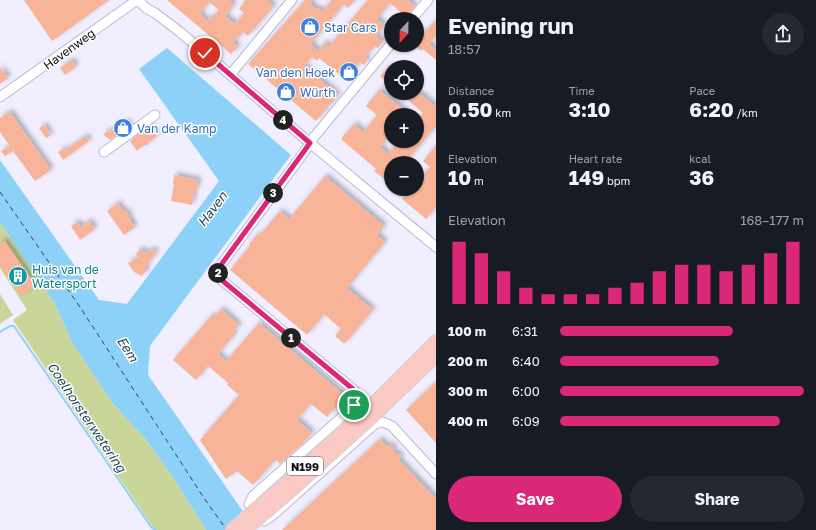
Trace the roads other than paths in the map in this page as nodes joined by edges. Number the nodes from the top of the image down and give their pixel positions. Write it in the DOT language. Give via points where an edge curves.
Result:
graph roads {
  1 [pos="138,0"];
  2 [pos="145,0"];
  3 [pos="292,0"];
  4 [pos="428,0"];
  5 [pos="418,12"];
  6 [pos="156,13"];
  7 [pos="384,52"];
  8 [pos="230,75"];
  9 [pos="0,97"];
  10 [pos="155,115"];
  11 [pos="310,143"];
  12 [pos="104,152"];
  13 [pos="436,247"];
  14 [pos="436,341"];
  15 [pos="436,356"];
  16 [pos="380,404"];
  17 [pos="436,474"];
  18 [pos="249,504"];
  19 [pos="264,521"];
  20 [pos="232,530"];
  21 [pos="245,530"];
  1 -- 6 [label="street"];
  1 -- 9 [label="street, Havenweg"];
  2 -- 6 [label="street"];
  3 -- 8 [label="street"];
  4 -- 5 [label="street"];
  6 -- 8 [label="street"];
  7 -- 11 [label="street"];
  8 -- 11 [label="street"];
  10 -- 12 [label="street"];
  11 -- 13 [label="street"];
  11 -- 18 [label="street" via="218,269 218,277 354,390 358,399 344,416 253,496"];
  14 -- 16 [label="main road, N199"];
  15 -- 16 [label="main road, N199"];
  16 -- 20 [label="main road, N199, bridge"];
  16 -- 21 [label="main road, N199, bridge" via="300,483"];
  17 -- 19 [label="street" via="392,426 383,422 375,424 273,516"];
}
